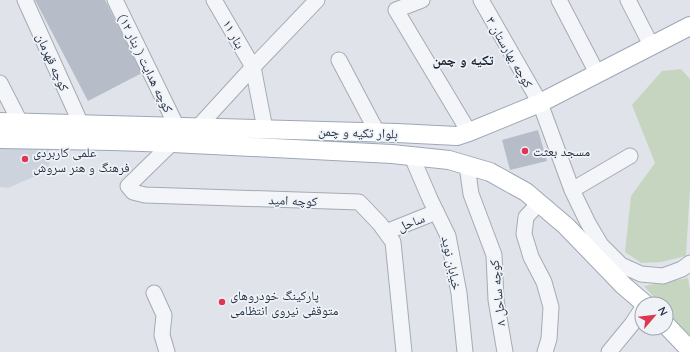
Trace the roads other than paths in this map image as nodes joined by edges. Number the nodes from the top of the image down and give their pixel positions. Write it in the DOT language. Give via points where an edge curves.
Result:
graph roads {
  1 [pos="24,0"];
  2 [pos="115,0"];
  3 [pos="214,0"];
  4 [pos="317,0"];
  5 [pos="422,0"];
  6 [pos="481,0"];
  7 [pos="559,0"];
  8 [pos="628,0"];
  9 [pos="303,6"];
  10 [pos="690,26"];
  11 [pos="651,45"];
  12 [pos="339,60"];
  13 [pos="253,68"];
  14 [pos="597,73"];
  15 [pos="0,83"];
  16 [pos="540,103"];
  17 [pos="0,122"];
  18 [pos="81,124"];
  19 [pos="198,127"];
  20 [pos="265,129"];
  21 [pos="20,131"];
  22 [pos="377,132"];
  23 [pos="420,134"];
  24 [pos="463,134"];
  25 [pos="175,135"];
  26 [pos="0,139"];
  27 [pos="630,156"];
  28 [pos="416,157"];
  29 [pos="449,160"];
  30 [pos="467,166"];
  31 [pos="572,190"];
  32 [pos="539,203"];
  33 [pos="436,212"];
  34 [pos="386,232"];
  35 [pos="690,263"];
  36 [pos="154,292"];
  37 [pos="636,296"];
  38 [pos="634,321"];
  39 [pos="674,334"];
  40 [pos="690,350"];
  41 [pos="167,352"];
  42 [pos="404,352"];
  43 [pos="465,352"];
  44 [pos="505,352"];
  45 [pos="545,352"];
  46 [pos="609,352"];
  1 -- 18 [label="street, کوچه قهرمان"];
  2 -- 25 [label="street, کوچه هدایت ( بنار ۱۲)"];
  3 -- 13 [label="street, بنار ۱۱"];
  4 -- 9 [label="street"];
  5 -- 24 [label="street" via="396,10"];
  6 -- 16 [label="street, کوچه بهارستان ۳"];
  7 -- 14 [label="street"];
  8 -- 11 [label="street"];
  9 -- 13 [label="street"];
  10 -- 11 [label="main road, بلوار تکیه و چمن"];
  11 -- 14 [label="main road, بلوار تکیه و چمن"];
  12 -- 22 [label="street"];
  13 -- 19 [label="street"];
  13 -- 20 [label="street, بنار ۱۱"];
  14 -- 16 [label="main road, بلوار تکیه و چمن"];
  15 -- 21 [label="street"];
  16 -- 24 [label="main road, بلوار تکیه و چمن"];
  16 -- 31 [label="street, کوچه بهارستان ۳"];
  17 -- 21 [label="main road, بلوار تکیه و چمن"];
  18 -- 21 [label="main road, بلوار تکیه و چمن"];
  18 -- 25 [label="main road, بلوار تکیه و چمن"];
  19 -- 20 [label="main road, بلوار تکیه و چمن"];
  19 -- 25 [label="main road, بلوار تکیه و چمن"];
  20 -- 22 [label="main road, بلوار تکیه و چمن"];
  21 -- 25 [label="main road, بلوار تکیه و چمن"];
  21 -- 26 [label="main road, بلوار تکیه و چمن"];
  22 -- 23 [label="main road, بلوار تکیه و چمن"];
  23 -- 24 [label="main road, بلوار تکیه و چمن"];
  23 -- 28 [label="main road" via="425,146 423,153"];
  24 -- 29 [label="main road" via="448,145"];
  25 -- 28 [label="main road, بلوار تکیه و چمن"];
  25 -- 34 [label="street, کوچه امید" via="128,186 133,192 145,195 359,202"];
  27 -- 31 [label="street"];
  28 -- 29 [label="main road, بلوار تکیه و چمن"];
  28 -- 33 [label="street, خیابان نوید"];
  29 -- 30 [label="main road, بلوار تکیه و چمن"];
  30 -- 32 [label="main road, بلوار تکیه و چمن" via="490,172 526,192"];
  30 -- 44 [label="street, کوچه ساحل ۸" via="471,194 494,255 496,300"];
  31 -- 35 [label="street, کوچه بهارستان ۳" via="601,245 621,265 641,274 663,276"];
  32 -- 37 [label="main road, بلوار تکیه و چمن" via="566,226"];
  32 -- 45 [label="street" via="526,217 524,234 531,258 544,282 551,307 549,339"];
  33 -- 34 [label="street, ساحل"];
  33 -- 43 [label="street, خیابان نوید" via="448,236 459,293"];
  34 -- 42 [label="street, کوچه امید" via="393,242"];
  36 -- 41 [label="street" via="164,315 162,335"];
  38 -- 46 [label="street"];
  39 -- 40 [label="main road"];
}
